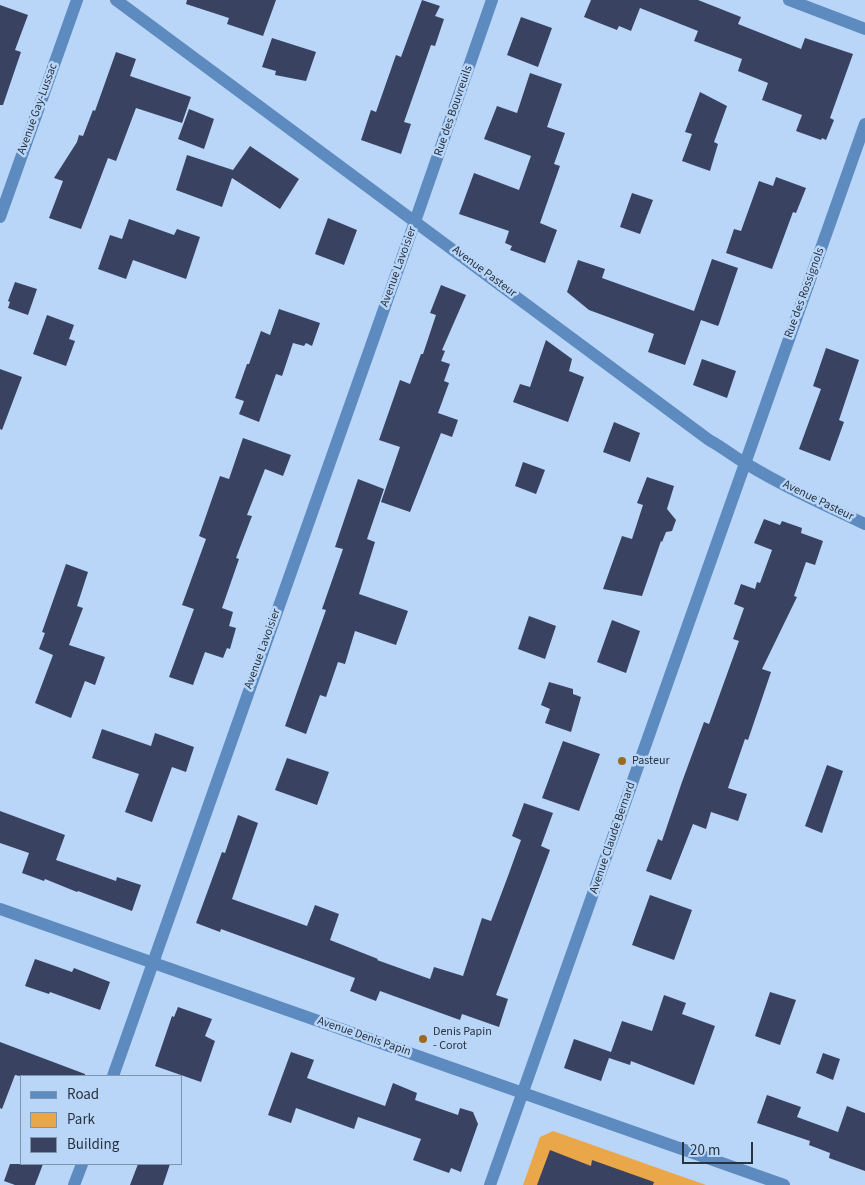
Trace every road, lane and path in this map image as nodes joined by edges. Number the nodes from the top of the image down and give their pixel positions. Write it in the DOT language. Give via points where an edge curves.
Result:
graph roads {
  1 [pos="77,0"];
  2 [pos="116,0"];
  3 [pos="492,0"];
  4 [pos="789,0"];
  5 [pos="865,29"];
  6 [pos="865,124"];
  7 [pos="0,217"];
  8 [pos="415,221"];
  9 [pos="744,463"];
  10 [pos="865,524"];
  11 [pos="0,909"];
  12 [pos="152,963"];
  13 [pos="113,1075"];
  14 [pos="523,1093"];
  15 [pos="82,1165"];
  16 [pos="74,1185"];
  17 [pos="490,1185"];
  18 [pos="784,1185"];
  1 -- 7 [label="street, Avenue Gay-Lussac"];
  2 -- 8 [label="street, Avenue Pasteur"];
  3 -- 8 [label="street, Rue des Bouvreuils"];
  4 -- 5 [label="street"];
  6 -- 9 [label="street, Rue des Rossignols"];
  8 -- 9 [label="street, Avenue Pasteur"];
  8 -- 12 [label="street, Avenue Lavoisier"];
  9 -- 10 [label="street, Avenue Pasteur"];
  9 -- 14 [label="street, Avenue Claude Bernard"];
  11 -- 12 [label="street, Avenue Denis Papin"];
  12 -- 13 [label="street, Avenue Lavoisier"];
  12 -- 14 [label="street, Avenue Denis Papin"];
  14 -- 17 [label="street, Avenue Claude Bernard"];
  14 -- 18 [label="street, Avenue Denis Papin"];
  15 -- 16 [label="street"];
}
